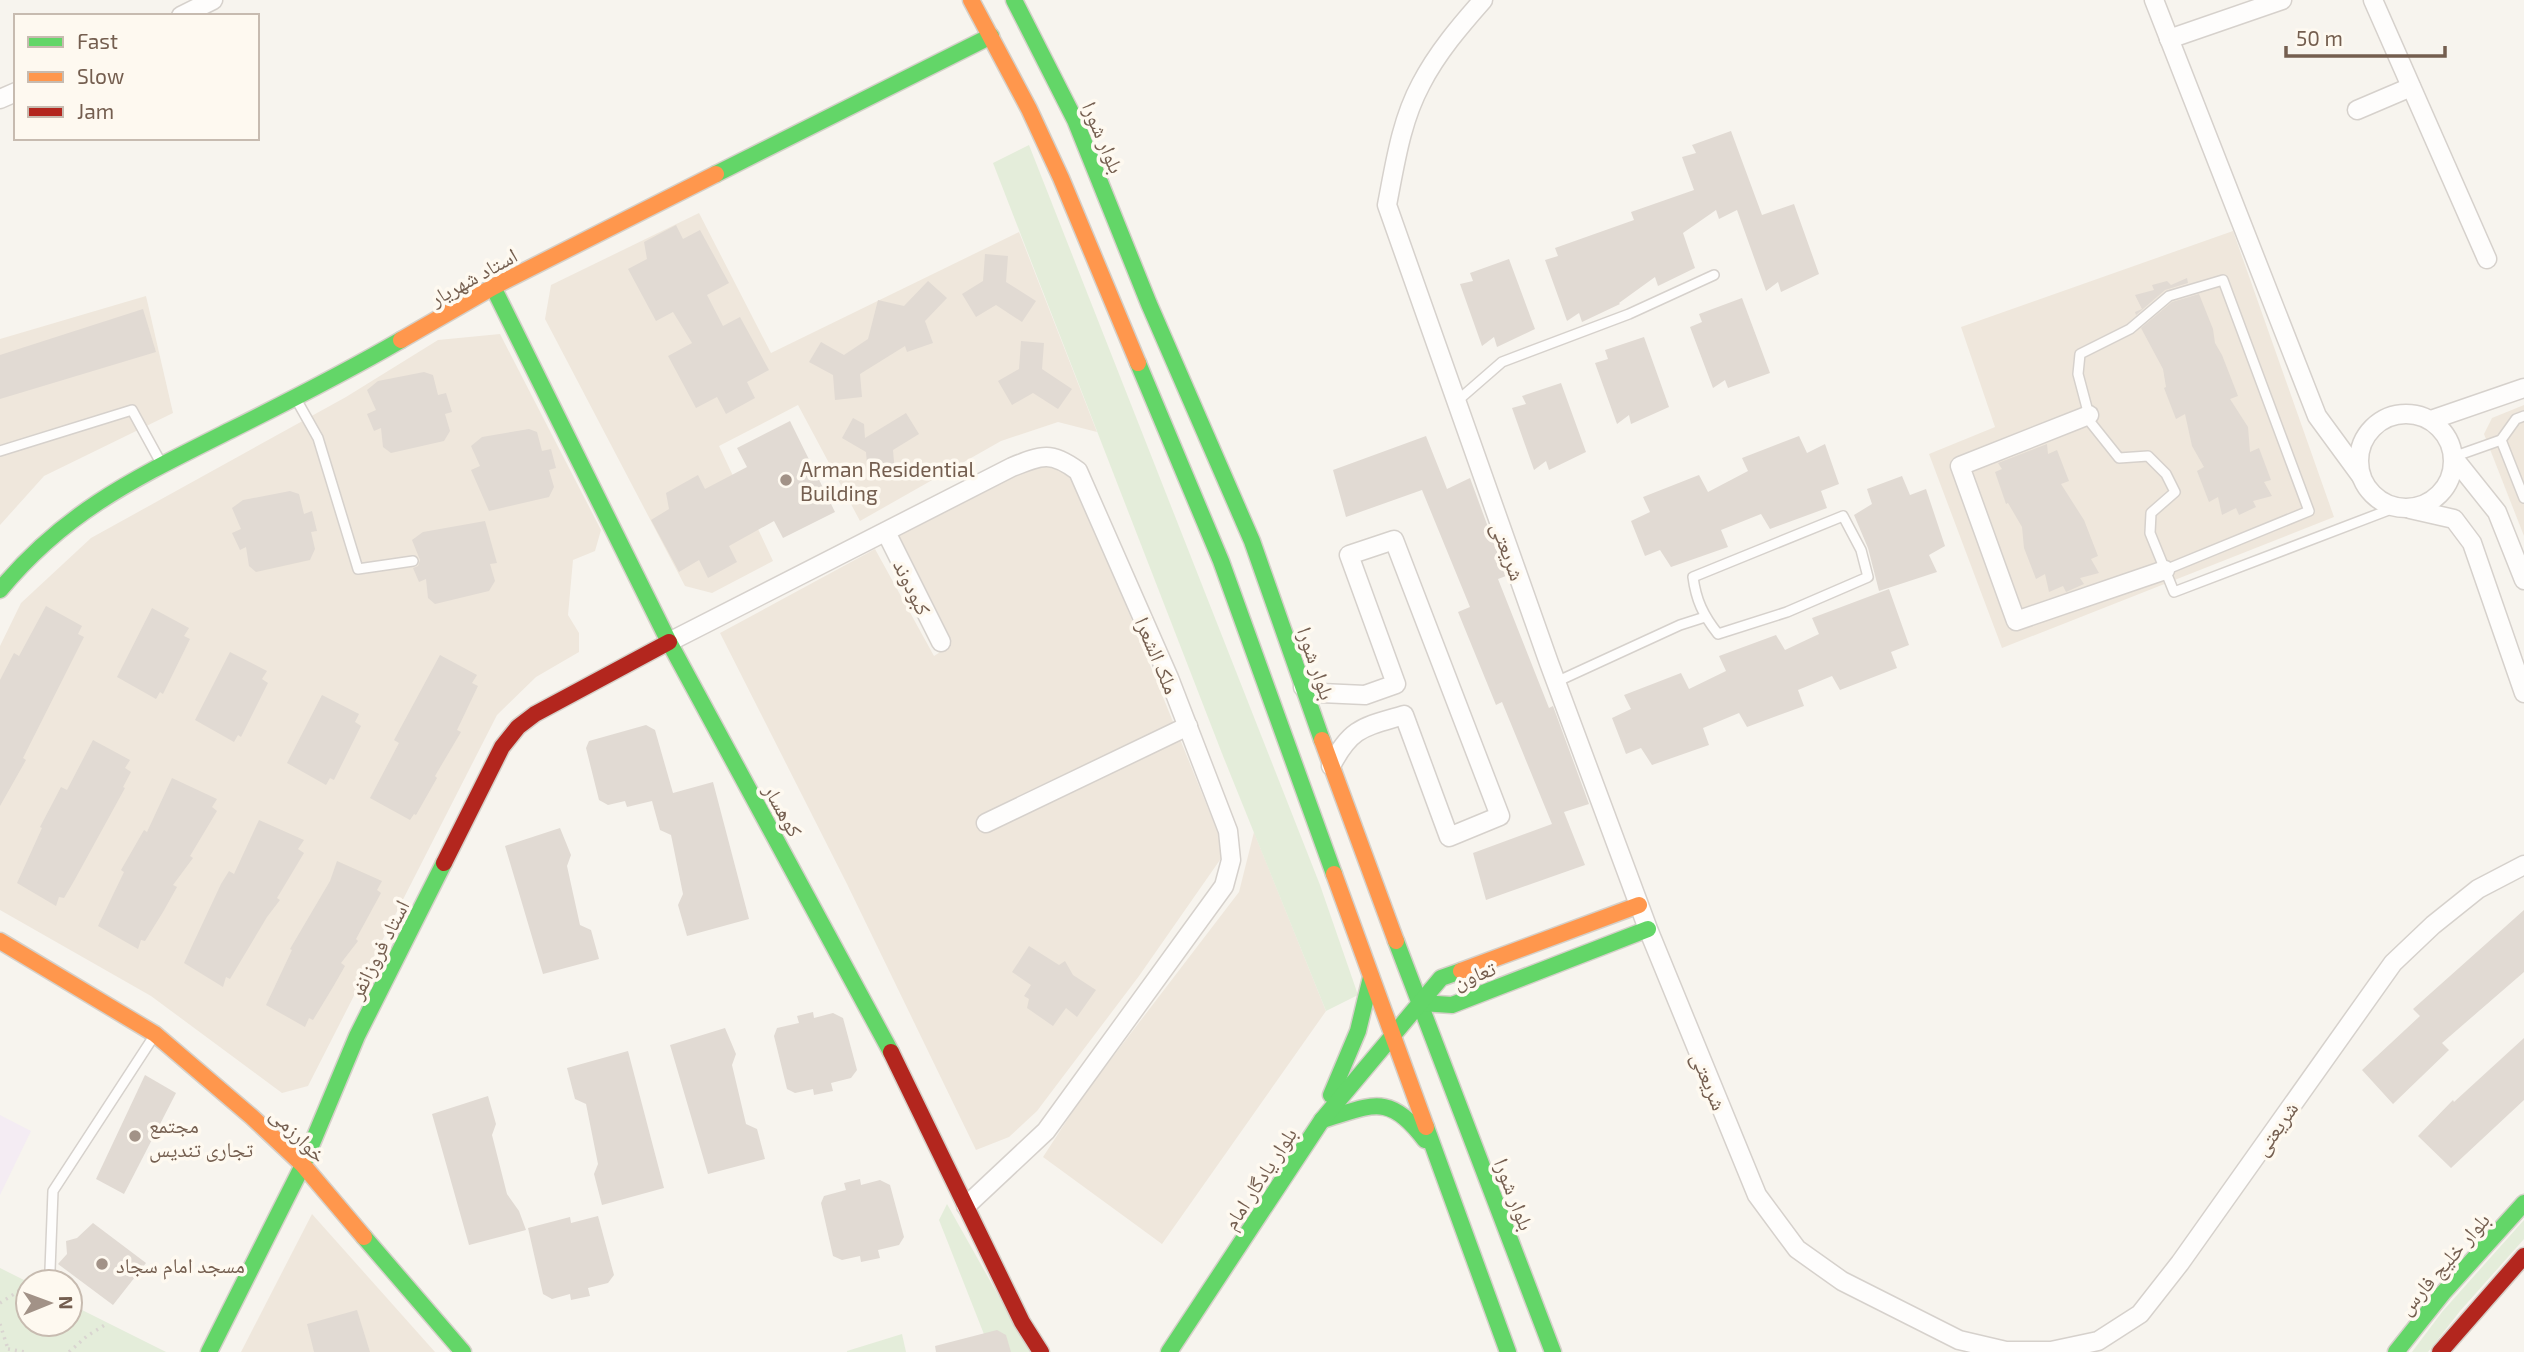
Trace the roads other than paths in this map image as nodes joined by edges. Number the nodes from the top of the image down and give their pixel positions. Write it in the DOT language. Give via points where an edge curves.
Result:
graph roads {
  1 [pos="213,0"];
  2 [pos="971,0"];
  3 [pos="1014,0"];
  4 [pos="1483,0"];
  5 [pos="2154,0"];
  6 [pos="2282,0"];
  7 [pos="2373,0"];
  8 [pos="185,14"];
  9 [pos="991,36"];
  10 [pos="2169,39"];
  11 [pos="2411,87"];
  12 [pos="2357,110"];
  13 [pos="2487,259"];
  14 [pos="1714,275"];
  15 [pos="493,287"];
  16 [pos="2524,388"];
  17 [pos="295,397"];
  18 [pos="1456,402"];
  19 [pos="2089,415"];
  20 [pos="2524,416"];
  21 [pos="2431,420"];
  22 [pos="2501,440"];
  23 [pos="0,451"];
  24 [pos="2453,457"];
  25 [pos="162,464"];
  26 [pos="2361,476"];
  27 [pos="2524,498"];
  28 [pos="2402,508"];
  29 [pos="886,532"];
  30 [pos="413,561"];
  31 [pos="2165,570"];
  32 [pos="2524,580"];
  33 [pos="0,590"];
  34 [pos="1705,617"];
  35 [pos="668,642"];
  36 [pos="941,642"];
  37 [pos="1556,682"];
  38 [pos="1396,684"];
  39 [pos="1303,687"];
  40 [pos="2524,693"];
  41 [pos="1404,715"];
  42 [pos="1188,726"];
  43 [pos="1331,766"];
  44 [pos="986,823"];
  45 [pos="2524,865"];
  46 [pos="1639,905"];
  47 [pos="1648,929"];
  48 [pos="0,941"];
  49 [pos="1370,977"];
  50 [pos="1421,1003"];
  51 [pos="155,1034"];
  52 [pos="1393,1034"];
  53 [pos="1322,1120"];
  54 [pos="1435,1154"];
  55 [pos="303,1165"];
  56 [pos="2524,1203"];
  57 [pos="966,1206"];
  58 [pos="2524,1256"];
  59 [pos="50,1268"];
  60 [pos="209,1352"];
  61 [pos="463,1352"];
  62 [pos="1041,1352"];
  63 [pos="1169,1352"];
  64 [pos="1508,1352"];
  65 [pos="1553,1352"];
  66 [pos="2396,1352"];
  67 [pos="2440,1352"];
  1 -- 8 [label="street"];
  2 -- 9 [label="street"];
  3 -- 39 [label="street, بلوار شورا" via="1075,120 1230,488"];
  4 -- 18 [label="street, شریعتی" via="1420,84 1401,136 1387,205"];
  5 -- 10 [label="street"];
  6 -- 10 [label="street"];
  7 -- 11 [label="street"];
  9 -- 15 [label="street, استاد شهریار"];
  9 -- 49 [label="street" via="1060,178 1221,561"];
  10 -- 26 [label="street" via="2317,416"];
  11 -- 12 [label="street"];
  11 -- 13 [label="street"];
  14 -- 18 [label="lane" via="1629,314 1502,362"];
  15 -- 17 [label="street, استاد شهریار"];
  15 -- 35 [label="street, کوهسار"];
  16 -- 21 [label="street"];
  17 -- 25 [label="street, استاد شهریار"];
  17 -- 30 [label="lane" via="318,438 358,569"];
  18 -- 37 [label="street, شریعتی"];
  19 -- 31 [label="lane" via="2119,458 2148,456 2166,474 2175,492 2151,513 2150,533"];
  19 -- 31 [label="street" via="1960,466 2016,621"];
  19 -- 31 [label="lane" via="2078,374 2080,354 2130,329 2169,296 2223,280 2309,511"];
  20 -- 22 [label="lane" via="2516,419"];
  21 -- 24 [label="street" via="2450,443"];
  21 -- 26 [label="street" via="2399,414 2370,429 2361,443"];
  22 -- 24 [label="lane"];
  22 -- 27 [label="lane"];
  23 -- 25 [label="lane" via="132,410"];
  24 -- 28 [label="street" via="2453,472 2438,497 2425,505"];
  24 -- 32 [label="street" via="2497,512"];
  25 -- 33 [label="street, استاد شهریار" via="74,517 24,561"];
  26 -- 28 [label="street" via="2380,502"];
  28 -- 31 [label="lane" via="2174,592"];
  28 -- 40 [label="street" via="2454,519 2472,543"];
  29 -- 35 [label="street, ملک الشعرا"];
  29 -- 36 [label="street, کبودوند"];
  29 -- 42 [label="street, ملک الشعرا" via="1012,467 1034,458 1060,458 1078,471"];
  34 -- 34 [label="lane" via="1718,634 1787,612 1868,578 1861,550 1843,516 1693,577"];
  34 -- 37 [label="lane"];
  35 -- 55 [label="street, استاد فروزانفر" via="535,713 502,747 357,1036"];
  35 -- 57 [label="street, کوهسار" via="890,1049"];
  37 -- 46 [label="street, شریعتی"];
  38 -- 39 [label="street" via="1364,695 1321,693"];
  38 -- 41 [label="street"];
  38 -- 41 [label="street" via="1349,555 1394,540 1500,816 1449,837"];
  39 -- 43 [label="street, بلوار شورا"];
  41 -- 43 [label="street" via="1363,728 1342,745"];
  42 -- 44 [label="street"];
  42 -- 57 [label="street, ملک الشعرا" via="1228,831 1230,860 1224,886 1046,1130"];
  43 -- 50 [label="street, بلوار شورا"];
  45 -- 47 [label="street, شریعتی" via="2477,889 2393,963 2140,1314 2098,1341 2051,1351 2006,1351 1959,1340 1842,1281 1797,1249 1758,1195"];
  46 -- 47 [label="street, شریعتی"];
  46 -- 50 [label="street, تعاون" via="1441,978"];
  47 -- 50 [label="street, تعاون" via="1452,1004"];
  48 -- 51 [label="street, خوارزمی"];
  49 -- 52 [label="street"];
  49 -- 53 [label="street" via="1358,1031"];
  50 -- 52 [label="street, بلوار یادگار امام"];
  50 -- 65 [label="street, بلوار شورا"];
  51 -- 55 [label="street, خوارزمی"];
  51 -- 59 [label="lane" via="53,1191"];
  52 -- 53 [label="street, بلوار یادگار امام"];
  52 -- 54 [label="street"];
  53 -- 54 [label="street" via="1377,1103 1391,1107 1411,1119"];
  53 -- 63 [label="street, بلوار یادگار امام"];
  54 -- 64 [label="street"];
  55 -- 60 [label="street, استاد فروزانفر"];
  55 -- 61 [label="street, خوارزمی"];
  56 -- 66 [label="street, بلوار خلیج فارس"];
  57 -- 62 [label="street, کوهسار"];
  58 -- 67 [label="street"];
}
